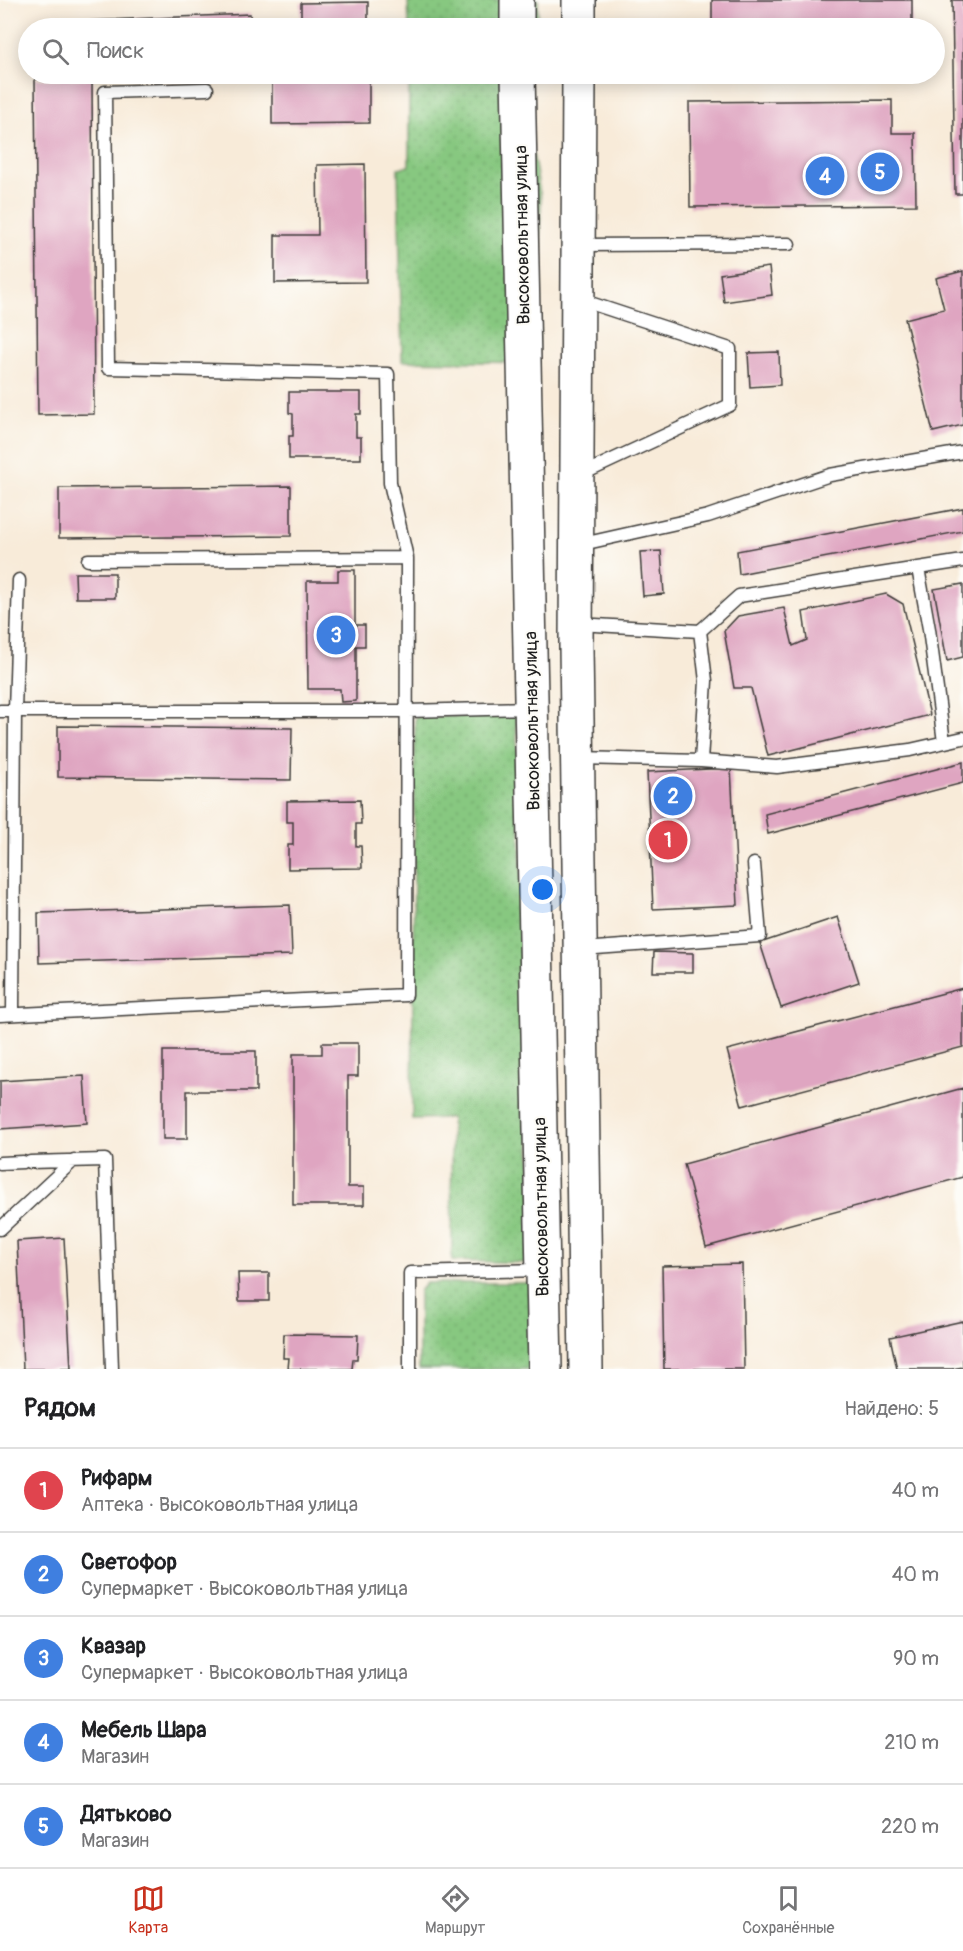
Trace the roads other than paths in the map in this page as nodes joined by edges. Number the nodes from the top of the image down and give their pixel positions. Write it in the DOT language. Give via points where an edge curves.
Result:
graph roads {
  1 [pos="517,0"];
  2 [pos="579,0"];
  3 [pos="517,18"];
  4 [pos="579,18"];
  5 [pos="518,84"];
  6 [pos="579,84"];
  7 [pos="207,89"];
  8 [pos="789,244"];
  9 [pos="577,245"];
  10 [pos="577,299"];
  11 [pos="963,452"];
  12 [pos="577,477"];
  13 [pos="576,531"];
  14 [pos="407,558"];
  15 [pos="88,560"];
  16 [pos="963,561"];
  17 [pos="918,568"];
  18 [pos="19,580"];
  19 [pos="700,631"];
  20 [pos="576,635"];
  21 [pos="531,708"];
  22 [pos="0,711"];
  23 [pos="15,711"];
  24 [pos="406,711"];
  25 [pos="963,738"];
  26 [pos="944,742"];
  27 [pos="578,758"];
  28 [pos="701,761"];
  29 [pos="754,864"];
  30 [pos="580,949"];
  31 [pos="6,1015"];
  32 [pos="74,1160"];
  33 [pos="0,1163"];
  34 [pos="0,1229"];
  35 [pos="543,1270"];
  36 [pos="112,1369"];
  37 [pos="410,1369"];
  38 [pos="545,1369"];
  39 [pos="586,1369"];
  1 -- 3 [label="street"];
  2 -- 4 [label="street"];
  5 -- 21 [label="street, Высоковольтная улица"];
  6 -- 9 [label="street"];
  7 -- 14 [label="lane" via="105,92 108,368 388,374 390,483"];
  8 -- 9 [label="lane"];
  9 -- 10 [label="street"];
  10 -- 12 [label="street"];
  10 -- 12 [label="lane" via="730,349 730,405"];
  11 -- 13 [label="lane" via="830,474 708,516"];
  12 -- 13 [label="street"];
  13 -- 20 [label="street"];
  14 -- 15 [label="lane"];
  14 -- 24 [label="lane"];
  16 -- 17 [label="lane"];
  17 -- 19 [label="lane" via="739,596"];
  17 -- 26 [label="lane"];
  18 -- 23 [label="lane"];
  19 -- 20 [label="lane"];
  19 -- 28 [label="lane" via="706,681"];
  20 -- 27 [label="street"];
  21 -- 24 [label="lane"];
  21 -- 35 [label="street, Высоковольтная улица"];
  22 -- 23 [label="lane"];
  23 -- 24 [label="lane"];
  23 -- 31 [label="lane"];
  24 -- 31 [label="lane" via="406,995"];
  25 -- 26 [label="lane"];
  26 -- 28 [label="lane" via="777,767"];
  27 -- 28 [label="lane"];
  27 -- 30 [label="street"];
  29 -- 30 [label="lane" via="760,936"];
  30 -- 39 [label="street"];
  32 -- 33 [label="lane"];
  32 -- 34 [label="lane"];
  32 -- 36 [label="lane" via="105,1160"];
  35 -- 37 [label="lane" via="410,1273"];
  35 -- 38 [label="street, Высоковольтная улица"];
}
